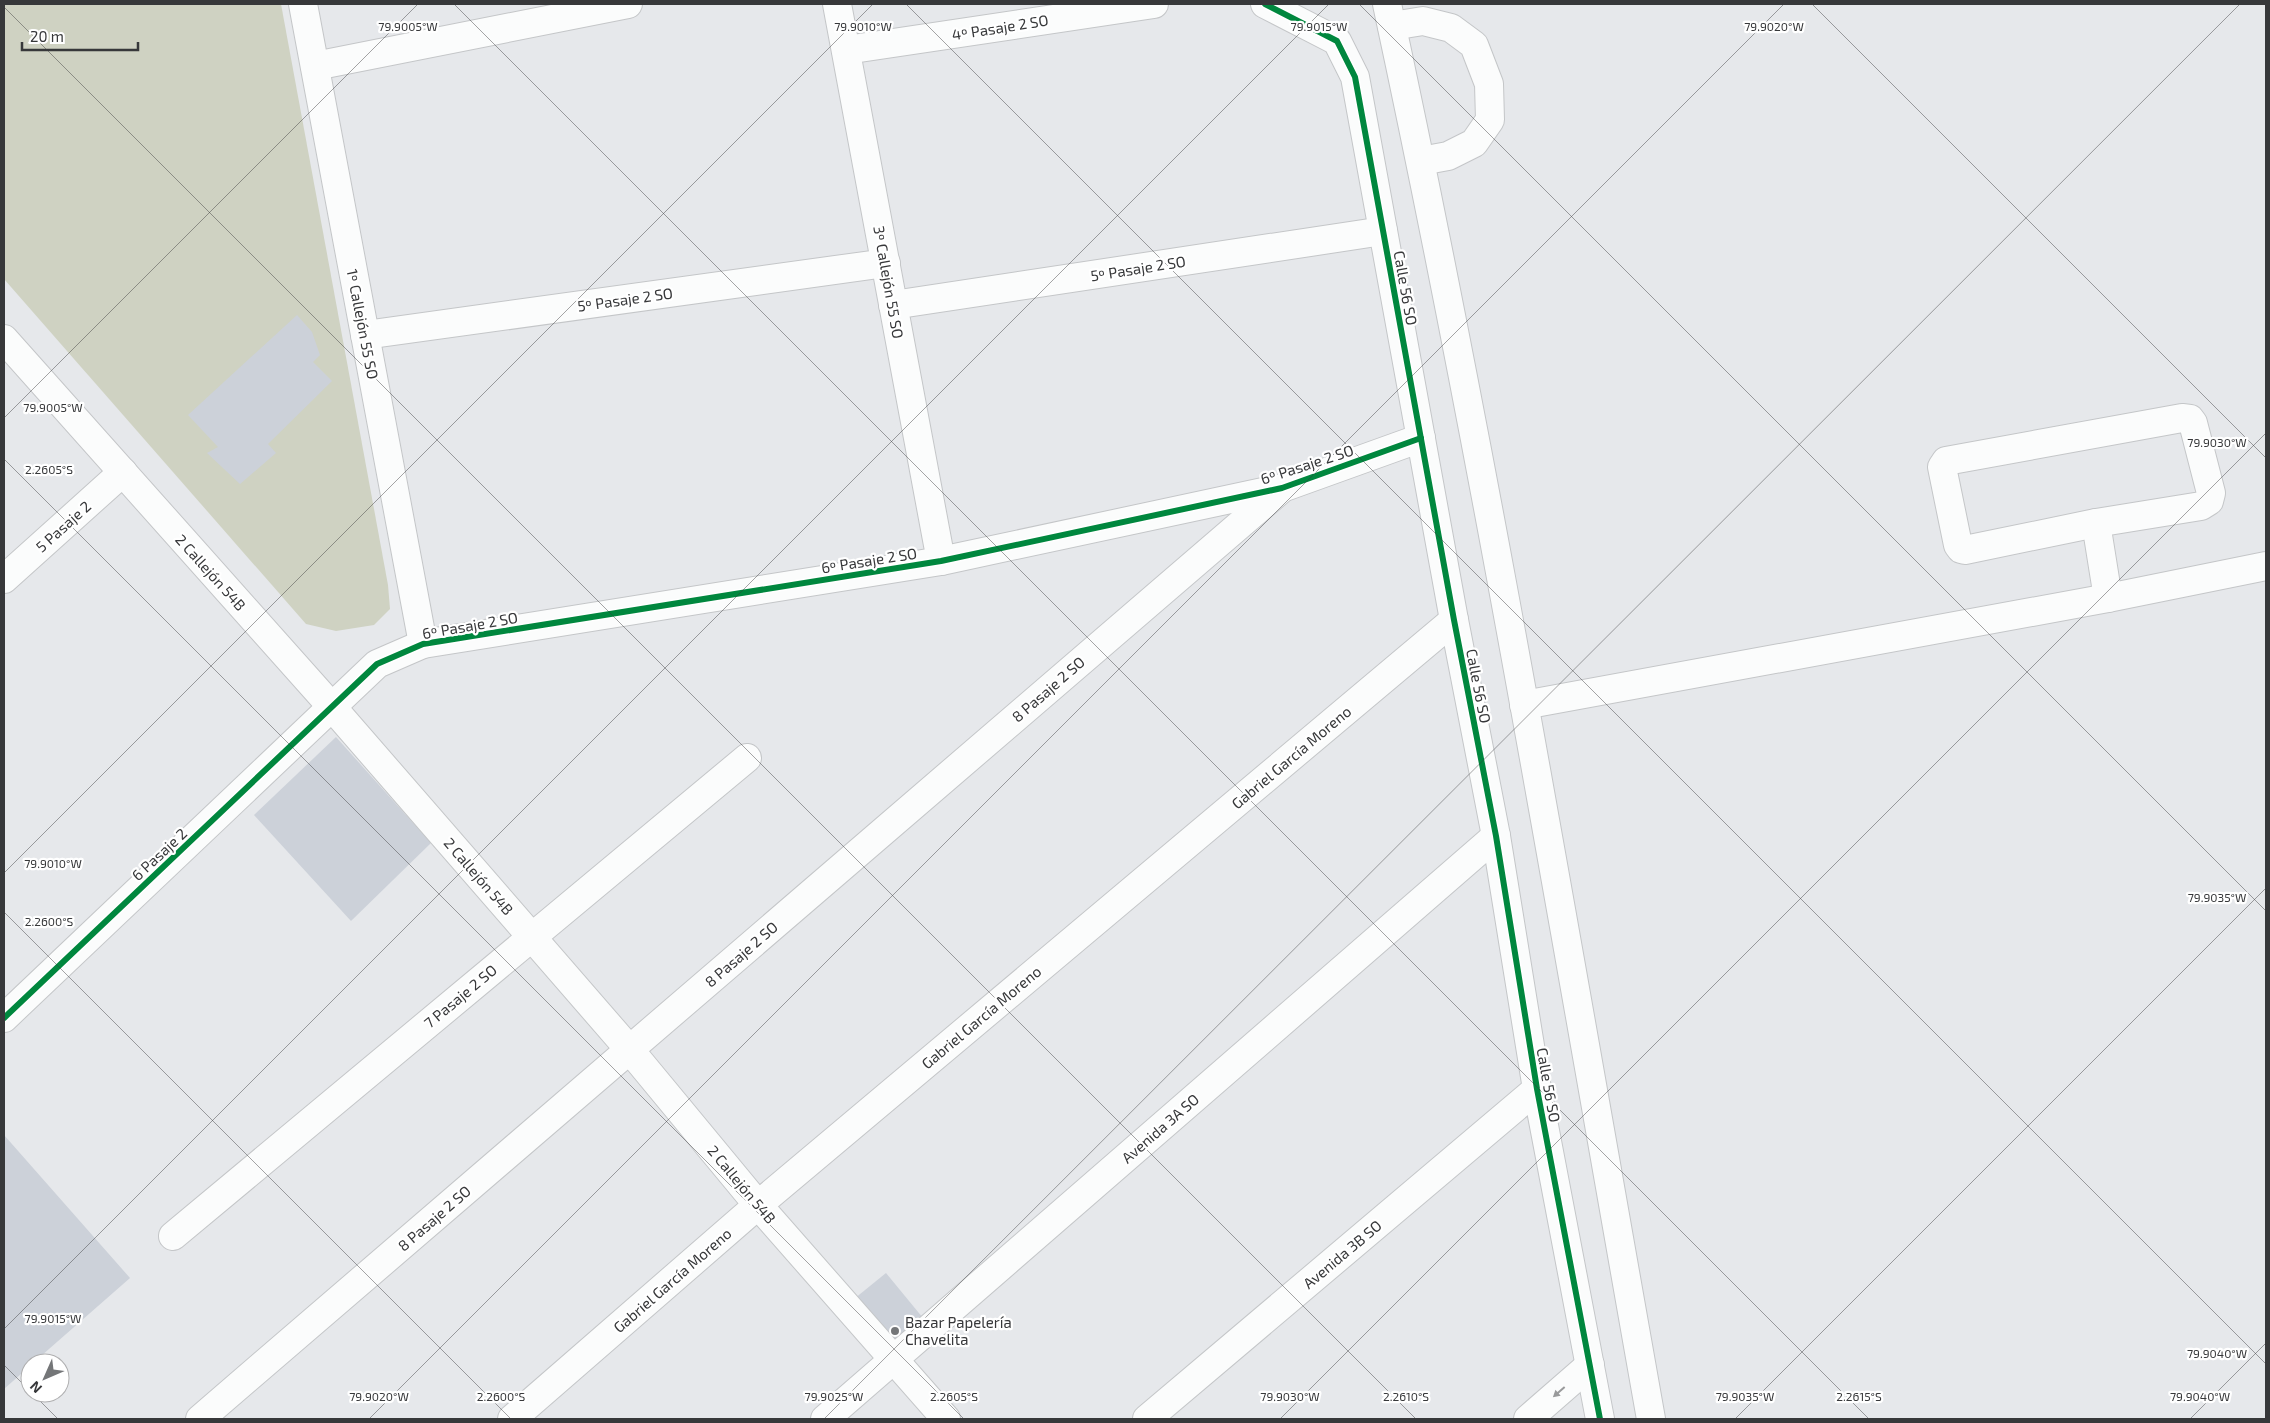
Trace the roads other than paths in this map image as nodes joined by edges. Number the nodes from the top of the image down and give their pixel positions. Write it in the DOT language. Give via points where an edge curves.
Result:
graph roads {
  1 [pos="303,4"];
  2 [pos="628,4"];
  3 [pos="837,4"];
  4 [pos="1154,4"];
  5 [pos="1265,4"];
  6 [pos="1390,15"];
  7 [pos="846,50"];
  8 [pos="315,66"];
  9 [pos="1421,161"];
  10 [pos="1383,231"];
  11 [pos="886,263"];
  12 [pos="893,305"];
  13 [pos="365,335"];
  14 [pos="4,339"];
  15 [pos="1421,438"];
  16 [pos="123,472"];
  17 [pos="1282,488"];
  18 [pos="2096,523"];
  19 [pos="941,561"];
  20 [pos="2266,566"];
  21 [pos="4,579"];
  22 [pos="2108,598"];
  23 [pos="1454,620"];
  24 [pos="423,644"];
  25 [pos="1524,705"];
  26 [pos="332,707"];
  27 [pos="747,758"];
  28 [pos="1496,836"];
  29 [pos="531,936"];
  30 [pos="4,1018"];
  31 [pos="629,1050"];
  32 [pos="1536,1089"];
  33 [pos="758,1205"];
  34 [pos="174,1236"];
  35 [pos="893,1360"];
  36 [pos="1590,1365"];
  37 [pos="200,1419"];
  38 [pos="512,1419"];
  39 [pos="824,1419"];
  40 [pos="946,1419"];
  41 [pos="1147,1419"];
  42 [pos="1528,1419"];
  43 [pos="1600,1419"];
  44 [pos="1651,1419"];
  1 -- 8 [label="street, 1º Callejón 55 SO"];
  2 -- 8 [label="street"];
  3 -- 7 [label="street, 3º Callejón 55 SO"];
  4 -- 7 [label="street, 4º Pasaje 2 SO"];
  5 -- 10 [label="street, Calle 56 SO" via="1337,41 1355,77"];
  6 -- 9 [label="street"];
  6 -- 9 [label="street" via="1451,28 1474,45 1489,84 1490,120 1474,142 1448,156"];
  7 -- 11 [label="street, 3º Callejón 55 SO"];
  8 -- 13 [label="street, 1º Callejón 55 SO"];
  9 -- 25 [label="street"];
  10 -- 12 [label="street, 5º Pasaje 2 SO"];
  10 -- 15 [label="street, Calle 56 SO"];
  11 -- 12 [label="street, 3º Callejón 55 SO"];
  11 -- 13 [label="street, 5º Pasaje 2 SO"];
  12 -- 19 [label="street, 3º Callejón 55 SO"];
  13 -- 24 [label="street, 1º Callejón 55 SO"];
  14 -- 16 [label="street, 2 Callejón 54B"];
  15 -- 17 [label="street, 6º Pasaje 2 SO"];
  15 -- 23 [label="street, Calle 56 SO"];
  16 -- 21 [label="street, 5 Pasaje 2"];
  16 -- 26 [label="street, 2 Callejón 54B"];
  17 -- 19 [label="street, 6º Pasaje 2 SO"];
  17 -- 31 [label="street, 8 Pasaje 2 SO"];
  18 -- 18 [label="street" via="2201,506 2209,501 2211,493 2190,419 1943,463 1961,549"];
  18 -- 22 [label="street"];
  19 -- 24 [label="street, 6º Pasaje 2 SO"];
  20 -- 22 [label="street"];
  22 -- 25 [label="street"];
  23 -- 28 [label="street, Calle 56 SO"];
  23 -- 33 [label="street, Gabriel García Moreno"];
  24 -- 26 [label="street, 6º Pasaje 2 SO" via="378,664"];
  25 -- 44 [label="street"];
  26 -- 29 [label="street, 2 Callejón 54B"];
  26 -- 30 [label="street, 6 Pasaje 2"];
  27 -- 29 [label="street, 7 Pasaje 2 SO"];
  28 -- 32 [label="street, Calle 56 SO"];
  28 -- 35 [label="street, Avenida 3A SO"];
  29 -- 31 [label="street, 2 Callejón 54B"];
  29 -- 34 [label="street, 7 Pasaje 2 SO"];
  31 -- 33 [label="street, 2 Callejón 54B"];
  31 -- 37 [label="street, 8 Pasaje 2 SO"];
  32 -- 36 [label="street, Calle 56 SO"];
  32 -- 41 [label="street, Avenida 3B SO"];
  33 -- 35 [label="street, 2 Callejón 54B"];
  33 -- 38 [label="street, Gabriel García Moreno"];
  35 -- 39 [label="street, Avenida 3A SO"];
  35 -- 40 [label="street, 2 Callejón 54B"];
  36 -- 42 [label="street, one-way"];
  36 -- 43 [label="street, Calle 56 SO"];
}
